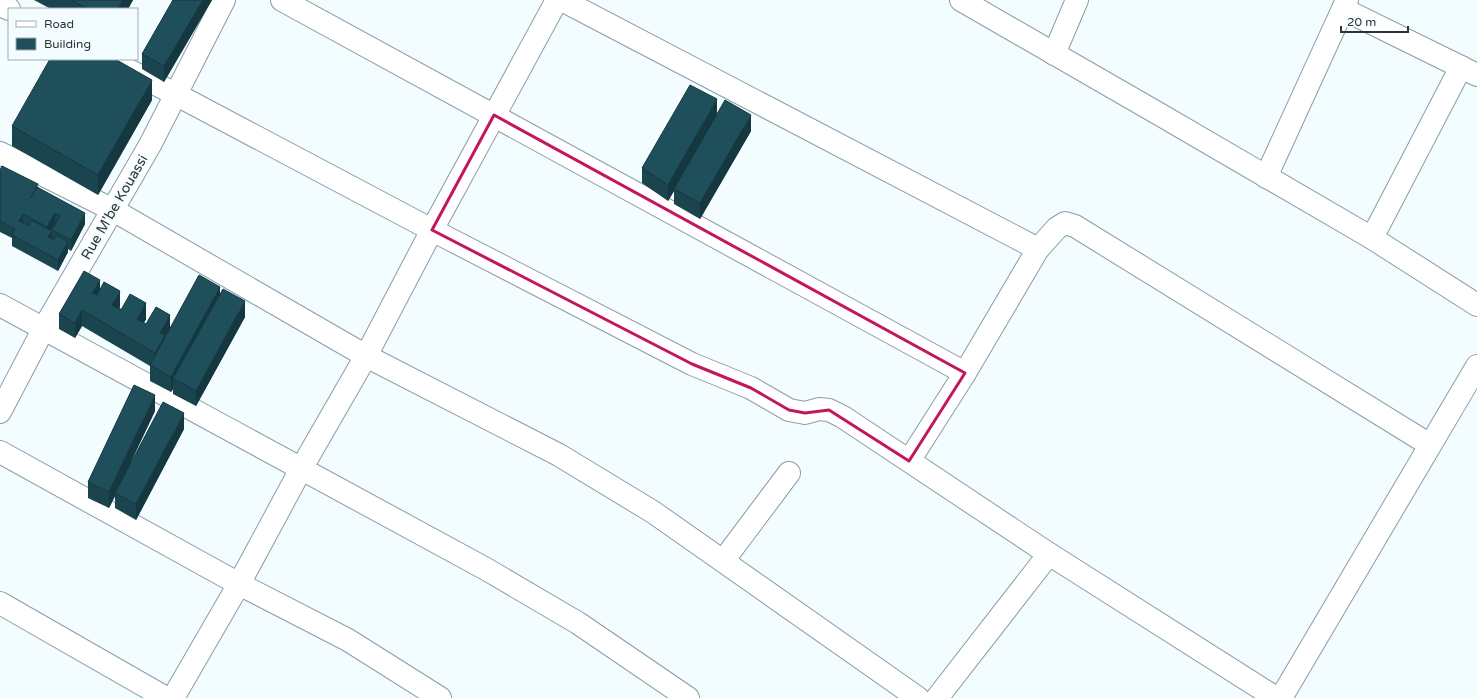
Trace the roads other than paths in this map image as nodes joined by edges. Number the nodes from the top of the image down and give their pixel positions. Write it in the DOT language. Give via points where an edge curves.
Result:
graph roads {
  1 [pos="224,0"];
  2 [pos="282,0"];
  3 [pos="556,0"];
  4 [pos="562,0"];
  5 [pos="961,0"];
  6 [pos="1078,0"];
  7 [pos="1345,4"];
  8 [pos="1054,54"];
  9 [pos="109,60"];
  10 [pos="1469,71"];
  11 [pos="177,95"];
  12 [pos="494,115"];
  13 [pos="0,153"];
  14 [pos="1266,177"];
  15 [pos="113,210"];
  16 [pos="432,230"];
  17 [pos="1372,238"];
  18 [pos="1038,249"];
  19 [pos="1477,304"];
  20 [pos="0,305"];
  21 [pos="44,328"];
  22 [pos="366,356"];
  23 [pos="1477,366"];
  24 [pos="965,373"];
  25 [pos="0,412"];
  26 [pos="1430,445"];
  27 [pos="0,452"];
  28 [pos="909,461"];
  29 [pos="301,469"];
  30 [pos="789,473"];
  31 [pos="1049,554"];
  32 [pos="723,561"];
  33 [pos="239,584"];
  34 [pos="0,603"];
  35 [pos="166,698"];
  36 [pos="173,698"];
  37 [pos="440,698"];
  38 [pos="688,698"];
  39 [pos="918,698"];
  40 [pos="937,698"];
  41 [pos="1276,698"];
  42 [pos="1281,698"];
  1 -- 11 [label="street, Rue M'be Kouassi"];
  2 -- 12 [label="street"];
  3 -- 12 [label="street"];
  4 -- 18 [label="street"];
  5 -- 8 [label="street"];
  6 -- 8 [label="street"];
  7 -- 10 [label="street"];
  7 -- 14 [label="street"];
  8 -- 14 [label="street"];
  9 -- 11 [label="street"];
  10 -- 17 [label="street"];
  11 -- 15 [label="street, Rue M'be Kouassi"];
  11 -- 16 [label="street"];
  12 -- 16 [label="street"];
  12 -- 24 [label="street"];
  13 -- 15 [label="street"];
  14 -- 17 [label="street"];
  15 -- 21 [label="street, Rue M'be Kouassi"];
  15 -- 22 [label="street"];
  16 -- 22 [label="street"];
  16 -- 28 [label="street" via="692,364 751,388 789,410 805,413 829,410"];
  17 -- 19 [label="street"];
  18 -- 24 [label="street"];
  18 -- 26 [label="street" via="1065,223 1075,226"];
  20 -- 21 [label="street"];
  21 -- 25 [label="street, Rue M'be Kouassi"];
  21 -- 29 [label="street"];
  22 -- 29 [label="street"];
  22 -- 32 [label="street" via="559,455 653,512"];
  23 -- 26 [label="street"];
  24 -- 28 [label="street"];
  26 -- 42 [label="street"];
  27 -- 33 [label="street"];
  28 -- 31 [label="street"];
  29 -- 33 [label="street"];
  29 -- 38 [label="street" via="578,622"];
  30 -- 32 [label="street"];
  31 -- 40 [label="street"];
  31 -- 41 [label="street"];
  32 -- 39 [label="street"];
  33 -- 36 [label="street"];
  33 -- 37 [label="street" via="348,640"];
  34 -- 35 [label="street"];
}
